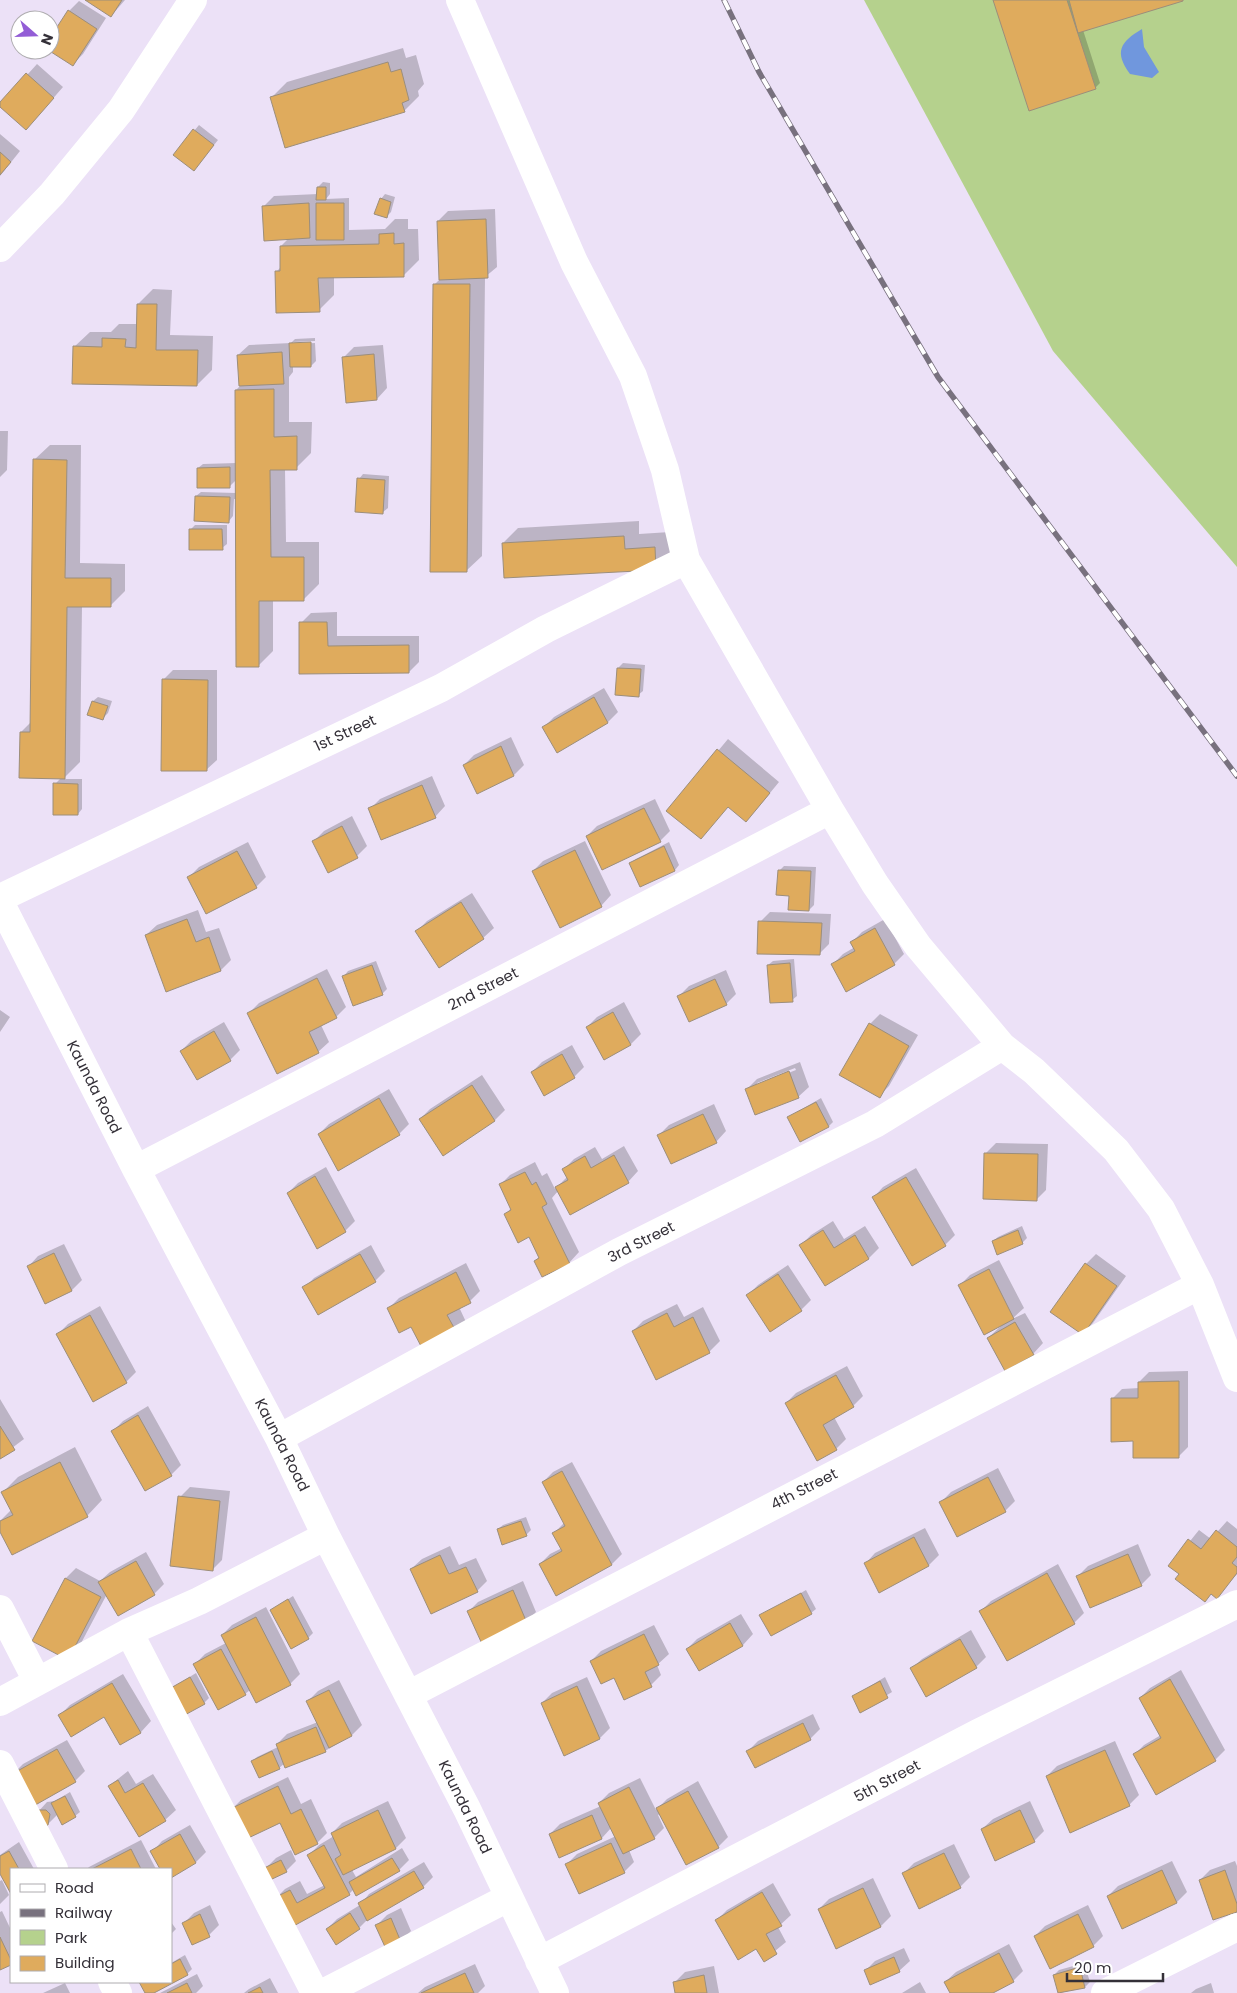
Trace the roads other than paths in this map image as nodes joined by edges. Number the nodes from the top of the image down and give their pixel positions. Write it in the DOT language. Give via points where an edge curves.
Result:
graph roads {
  1 [pos="193,0"];
  2 [pos="460,0"];
  3 [pos="0,248"];
  4 [pos="686,560"];
  5 [pos="830,810"];
  6 [pos="0,900"];
  7 [pos="1002,1046"];
  8 [pos="136,1169"];
  9 [pos="1200,1285"];
  10 [pos="1237,1378"];
  11 [pos="279,1438"];
  12 [pos="326,1536"];
  13 [pos="1237,1604"];
  14 [pos="0,1609"];
  15 [pos="129,1632"];
  16 [pos="37,1681"];
  17 [pos="408,1695"];
  18 [pos="0,1702"];
  19 [pos="0,1764"];
  20 [pos="53,1868"];
  21 [pos="508,1898"];
  22 [pos="1237,1927"];
  23 [pos="539,1961"];
  24 [pos="315,1993"];
  25 [pos="323,1993"];
  26 [pos="555,1993"];
  27 [pos="1105,1993"];
  1 -- 3 [label="street" via="121,110 52,194"];
  2 -- 4 [label="street" via="574,262 633,376 665,470"];
  4 -- 5 [label="street"];
  4 -- 6 [label="street, 1st Street" via="546,629 441,688"];
  5 -- 7 [label="street" via="918,946"];
  5 -- 8 [label="street, 2nd Street"];
  6 -- 8 [label="street, Kaunda Road"];
  7 -- 9 [label="street" via="1034,1071 1116,1150 1162,1209"];
  7 -- 11 [label="street, 3rd Street" via="875,1124 619,1252"];
  8 -- 11 [label="street, Kaunda Road"];
  9 -- 10 [label="street"];
  9 -- 17 [label="street, 4th Street"];
  11 -- 12 [label="street, Kaunda Road"];
  12 -- 15 [label="street" via="199,1601"];
  12 -- 17 [label="street, Kaunda Road"];
  13 -- 23 [label="street, 5th Street" via="978,1733"];
  14 -- 16 [label="street"];
  15 -- 16 [label="street"];
  15 -- 24 [label="street"];
  16 -- 18 [label="street"];
  17 -- 21 [label="street, Kaunda Road" via="468,1809"];
  19 -- 20 [label="street"];
  21 -- 23 [label="street, Kaunda Road"];
  21 -- 25 [label="street"];
  22 -- 27 [label="street"];
  23 -- 26 [label="street, Kaunda Road"];
}
